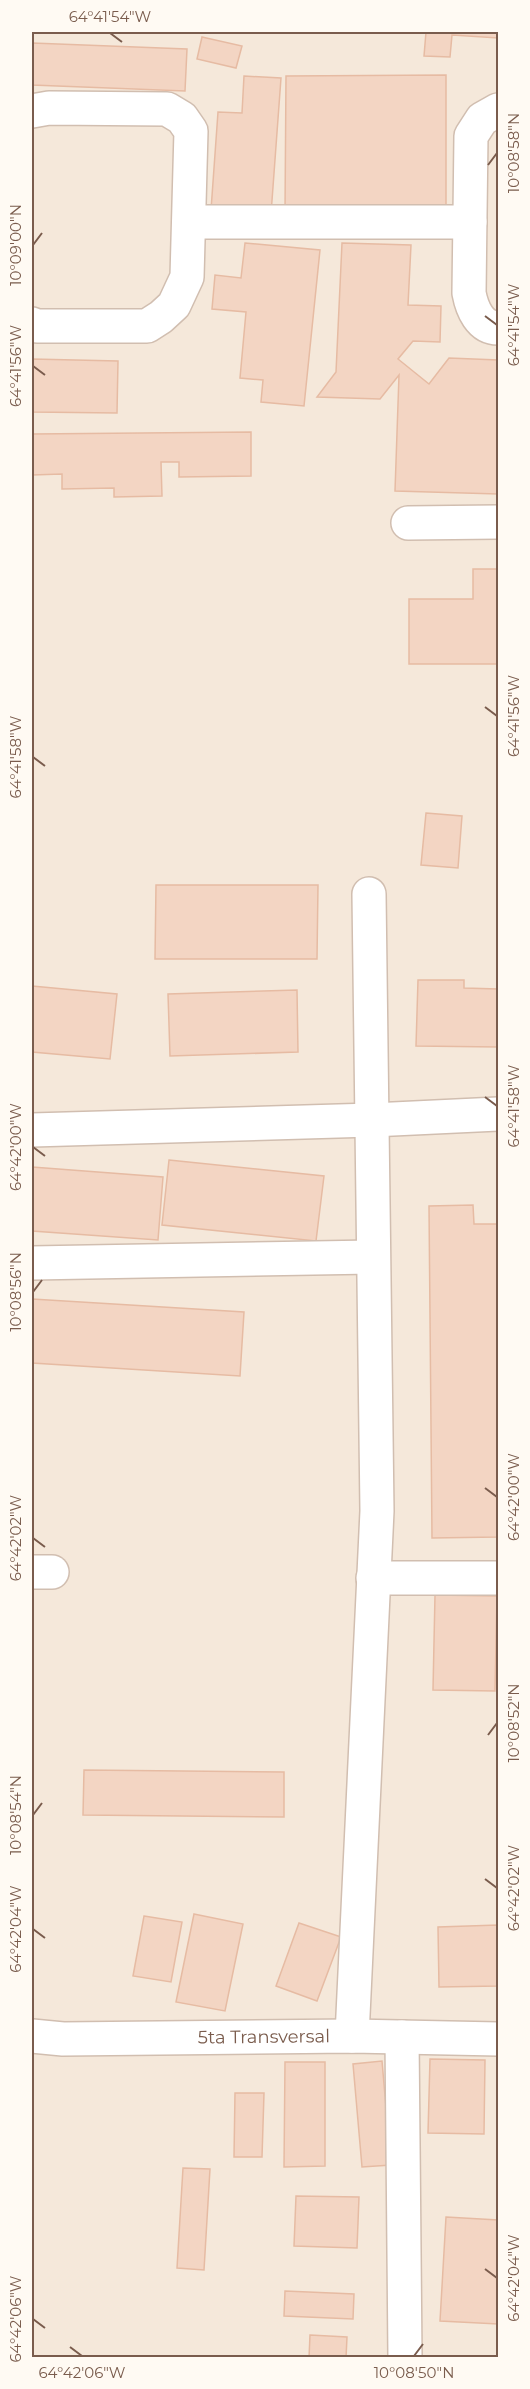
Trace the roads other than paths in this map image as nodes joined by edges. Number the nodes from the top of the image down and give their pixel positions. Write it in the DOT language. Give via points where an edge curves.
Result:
graph roads {
  1 [pos="498,110"];
  2 [pos="32,111"];
  3 [pos="189,222"];
  4 [pos="470,222"];
  5 [pos="32,324"];
  6 [pos="498,328"];
  7 [pos="498,522"];
  8 [pos="408,523"];
  9 [pos="369,894"];
  10 [pos="498,1114"];
  11 [pos="372,1120"];
  12 [pos="32,1130"];
  13 [pos="373,1257"];
  14 [pos="32,1263"];
  15 [pos="373,1578"];
  16 [pos="498,1578"];
  17 [pos="32,2036"];
  18 [pos="352,2036"];
  19 [pos="402,2037"];
  20 [pos="498,2039"];
  21 [pos="405,2358"];
  1 -- 4 [label="street" via="482,119 471,136"];
  2 -- 3 [label="street" via="84,108 175,112 191,131"];
  3 -- 4 [label="street"];
  3 -- 5 [label="street" via="187,277 178,298 161,317 147,326"];
  4 -- 6 [label="street" via="471,304 483,323"];
  7 -- 8 [label="street"];
  9 -- 11 [label="street"];
  10 -- 11 [label="street"];
  11 -- 12 [label="street"];
  11 -- 13 [label="street"];
  13 -- 14 [label="street"];
  13 -- 15 [label="street" via="377,1511"];
  15 -- 16 [label="street"];
  15 -- 18 [label="street"];
  17 -- 18 [label="street, 5ta Transversal"];
  18 -- 19 [label="street, 5ta Transversal"];
  19 -- 20 [label="street, 5ta Transversal"];
  19 -- 21 [label="street"];
}
